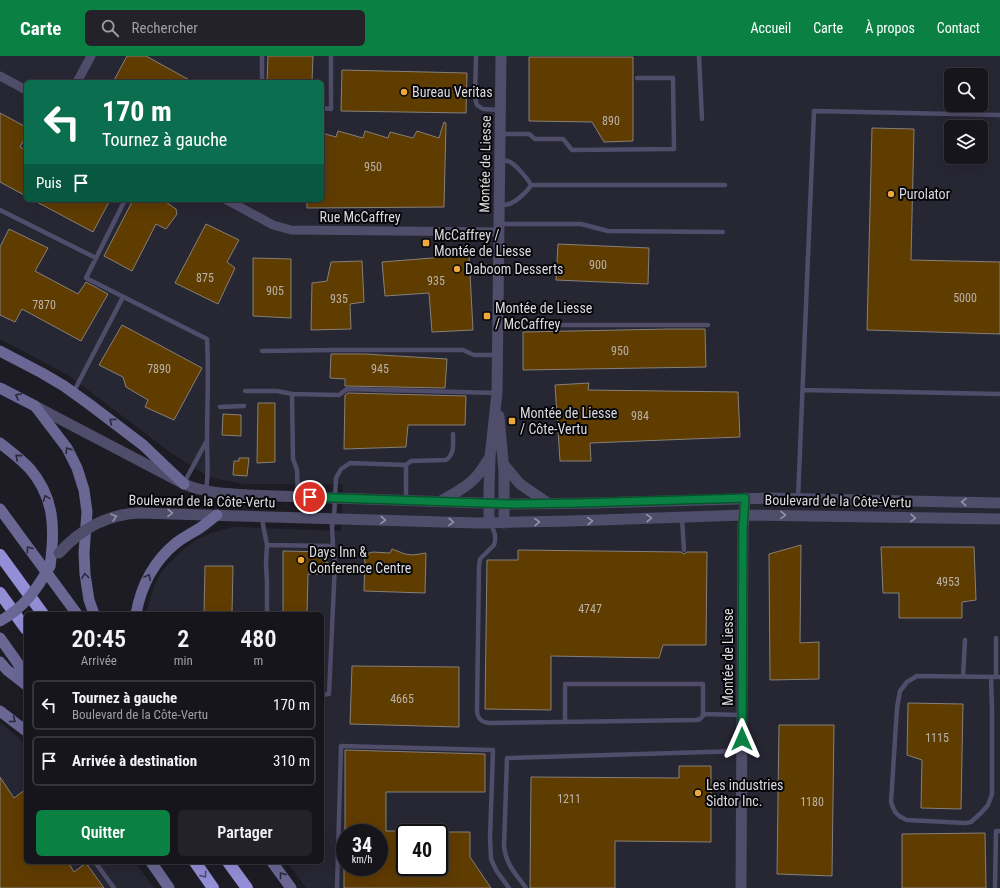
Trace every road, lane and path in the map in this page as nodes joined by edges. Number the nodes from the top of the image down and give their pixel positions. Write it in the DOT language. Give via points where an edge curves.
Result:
graph roads {
  1 [pos="91,56"];
  2 [pos="262,56"];
  3 [pos="331,56"];
  4 [pos="476,56"];
  5 [pos="501,56"];
  6 [pos="699,56"];
  7 [pos="0,76"];
  8 [pos="637,78"];
  9 [pos="78,80"];
  10 [pos="262,80"];
  11 [pos="24,89"];
  12 [pos="324,108"];
  13 [pos="500,110"];
  14 [pos="1000,115"];
  15 [pos="702,119"];
  16 [pos="500,134"];
  17 [pos="500,160"];
  18 [pos="531,185"];
  19 [pos="725,185"];
  20 [pos="124,202"];
  21 [pos="231,202"];
  22 [pos="499,206"];
  23 [pos="0,210"];
  24 [pos="499,228"];
  25 [pos="723,232"];
  26 [pos="96,258"];
  27 [pos="123,297"];
  28 [pos="498,325"];
  29 [pos="708,325"];
  30 [pos="0,351"];
  31 [pos="262,351"];
  32 [pos="497,355"];
  33 [pos="0,388"];
  34 [pos="803,390"];
  35 [pos="244,391"];
  36 [pos="73,392"];
  37 [pos="497,393"];
  38 [pos="292,394"];
  39 [pos="1000,394"];
  40 [pos="35,406"];
  41 [pos="244,406"];
  42 [pos="220,407"];
  43 [pos="453,434"];
  44 [pos="207,440"];
  45 [pos="0,443"];
  46 [pos="490,457"];
  47 [pos="406,465"];
  48 [pos="504,465"];
  49 [pos="184,484"];
  50 [pos="206,491"];
  51 [pos="298,497"];
  52 [pos="335,498"];
  53 [pos="745,498"];
  54 [pos="798,499"];
  55 [pos="406,500"];
  56 [pos="441,501"];
  57 [pos="488,503"];
  58 [pos="1000,503"];
  59 [pos="505,504"];
  60 [pos="549,504"];
  61 [pos="0,509"];
  62 [pos="217,515"];
  63 [pos="744,515"];
  64 [pos="263,516"];
  65 [pos="682,517"];
  66 [pos="334,519"];
  67 [pos="1000,519"];
  68 [pos="504,523"];
  69 [pos="492,527"];
  70 [pos="267,545"];
  71 [pos="333,546"];
  72 [pos="684,550"];
  73 [pos="0,555"];
  74 [pos="50,566"];
  75 [pos="0,593"];
  76 [pos="42,612"];
  77 [pos="76,612"];
  78 [pos="93,612"];
  79 [pos="136,612"];
  80 [pos="267,612"];
  81 [pos="0,621"];
  82 [pos="24,626"];
  83 [pos="0,638"];
  84 [pos="996,638"];
  85 [pos="965,640"];
  86 [pos="0,662"];
  87 [pos="24,674"];
  88 [pos="963,677"];
  89 [pos="996,677"];
  90 [pos="24,683"];
  91 [pos="324,695"];
  92 [pos="0,711"];
  93 [pos="704,714"];
  94 [pos="742,715"];
  95 [pos="565,722"];
  96 [pos="24,729"];
  97 [pos="742,751"];
  98 [pos="1000,831"];
  99 [pos="96,864"];
  100 [pos="152,864"];
  101 [pos="195,864"];
  102 [pos="229,864"];
  103 [pos="273,864"];
  104 [pos="114,888"];
  105 [pos="169,888"];
  106 [pos="213,888"];
  107 [pos="247,888"];
  108 [pos="291,888"];
  109 [pos="337,888"];
  110 [pos="509,888"];
  111 [pos="526,888"];
  112 [pos="741,888"];
  113 [pos="995,888"];
  1 -- 9 [label="street"];
  2 -- 10 [label="lane"];
  3 -- 12 [label="lane" via="331,109"];
  4 -- 13 [label="lane" via="477,105 483,109"];
  5 -- 13 [label="street, Montée de Liesse"];
  6 -- 15 [label="lane"];
  7 -- 11 [label="street"];
  8 -- 16 [label="lane" via="673,78 674,149 572,150 563,139 535,139 529,134"];
  13 -- 16 [label="street, Montée de Liesse"];
  14 -- 34 [label="lane" via="814,111"];
  16 -- 17 [label="street, Montée de Liesse"];
  17 -- 18 [label="lane" via="511,162"];
  17 -- 22 [label="street, Montée de Liesse"];
  18 -- 19 [label="lane"];
  18 -- 22 [label="lane" via="514,202"];
  20 -- 26 [label="lane"];
  21 -- 24 [label="street, Rue McCaffrey" via="273,225 291,230"];
  22 -- 24 [label="street, Montée de Liesse"];
  23 -- 26 [label="lane"];
  24 -- 25 [label="lane" via="580,224 608,231"];
  24 -- 28 [label="street, Montée de Liesse"];
  26 -- 27 [label="lane" via="86,278"];
  27 -- 36 [label="lane"];
  27 -- 44 [label="lane" via="207,339"];
  28 -- 29 [label="lane"];
  28 -- 32 [label="street, Montée de Liesse"];
  30 -- 36 [label="main road"];
  31 -- 32 [label="lane" via="463,350 474,355"];
  32 -- 37 [label="street, Montée de Liesse"];
  40 -- 33 [label="main road, Boulevard de la Côte-Vertu, one-way"];
  34 -- 39 [label="lane"];
  34 -- 54 [label="lane"];
  35 -- 38 [label="lane" via="277,391"];
  49 -- 36 [label="main road, one-way" via="143,445"];
  37 -- 38 [label="lane" via="347,389 339,395"];
  37 -- 46 [label="street, Montée de Liesse"];
  37 -- 48 [label="street, Montée de Liesse"];
  38 -- 51 [label="lane" via="292,459 297,470"];
  40 -- 49 [label="street, Boulevard de la Côte-Vertu"];
  78 -- 40 [label="main road, one-way" via="87,591 84,565 87,512 82,481 76,464 66,448"];
  41 -- 42 [label="lane"];
  43 -- 47 [label="lane" via="452,454 446,460 411,461"];
  44 -- 49 [label="lane"];
  44 -- 50 [label="lane"];
  74 -- 45 [label="main road, one-way" via="53,538 51,513 46,497 34,474"];
  46 -- 56 [label="street" via="469,484"];
  46 -- 57 [label="street, Montée de Liesse"];
  47 -- 52 [label="lane" via="350,463 341,468 336,478"];
  47 -- 55 [label="lane"];
  48 -- 59 [label="street, Montée de Liesse"];
  48 -- 60 [label="street" via="520,484"];
  49 -- 50 [label="street, Boulevard de la Côte-Vertu"];
  50 -- 51 [label="street, Boulevard de la Côte-Vertu"];
  51 -- 52 [label="street, Boulevard de la Côte-Vertu"];
  52 -- 55 [label="street, Boulevard de la Côte-Vertu"];
  52 -- 66 [label="lane"];
  53 -- 54 [label="street, Boulevard de la Côte-Vertu"];
  53 -- 60 [label="street, Boulevard de la Côte-Vertu"];
  53 -- 63 [label="street, Montée de Liesse"];
  58 -- 54 [label="street, Boulevard de la Côte-Vertu, one-way"];
  55 -- 56 [label="street, Boulevard de la Côte-Vertu"];
  56 -- 57 [label="street, Boulevard de la Côte-Vertu"];
  57 -- 59 [label="street, Boulevard de la Côte-Vertu"];
  57 -- 69 [label="street, Montée de Liesse"];
  59 -- 60 [label="street, Boulevard de la Côte-Vertu"];
  59 -- 68 [label="street, Montée de Liesse"];
  77 -- 61 [label="main road, one-way"];
  62 -- 64 [label="street, Boulevard de la Côte-Vertu"];
  74 -- 62 [label="street, Boulevard de la Côte-Vertu, one-way, bridge" via="59,553 83,532 118,515"];
  79 -- 62 [label="main road, one-way" via="147,578 158,561 176,544"];
  63 -- 65 [label="street, Boulevard de la Côte-Vertu"];
  63 -- 67 [label="street, Boulevard de la Côte-Vertu, one-way"];
  63 -- 94 [label="street, Montée de Liesse"];
  64 -- 66 [label="street, Boulevard de la Côte-Vertu"];
  64 -- 70 [label="lane"];
  68 -- 65 [label="street, Boulevard de la Côte-Vertu, one-way"];
  65 -- 72 [label="lane"];
  66 -- 69 [label="street, Boulevard de la Côte-Vertu, one-way"];
  66 -- 71 [label="lane"];
  68 -- 69 [label="street, Boulevard de la Côte-Vertu"];
  69 -- 95 [label="lane" via="494,546 479,562 478,716 483,722 490,723"];
  70 -- 71 [label="lane"];
  70 -- 80 [label="lane"];
  71 -- 91 [label="lane" via="335,563 329,694"];
  73 -- 76 [label="highway"];
  74 -- 81 [label="main road, Boulevard de la Côte-Vertu, bridge" via="29,598"];
  75 -- 82 [label="highway"];
  83 -- 87 [label="main road"];
  84 -- 89 [label="lane"];
  85 -- 88 [label="lane"];
  86 -- 90 [label="main road"];
  88 -- 89 [label="lane"];
  88 -- 89 [label="lane" via="917,676 907,682 900,691 891,802 897,814 907,820 971,822 988,805 992,794"];
  92 -- 96 [label="main road, one-way"];
  93 -- 94 [label="lane"];
  93 -- 95 [label="lane" via="696,720"];
  93 -- 95 [label="lane" via="703,684 565,684"];
  94 -- 97 [label="street, Montée de Liesse"];
  97 -- 111 [label="lane" via="507,758 505,857 508,865"];
  97 -- 112 [label="street, Montée de Liesse"];
  98 -- 113 [label="lane" via="996,831"];
  99 -- 104 [label="lane"];
  100 -- 105 [label="main road"];
  101 -- 106 [label="highway, one-way"];
  102 -- 107 [label="highway"];
  108 -- 103 [label="main road, one-way"];
  109 -- 110 [label="lane" via="341,746 493,750 491,859"];
}
